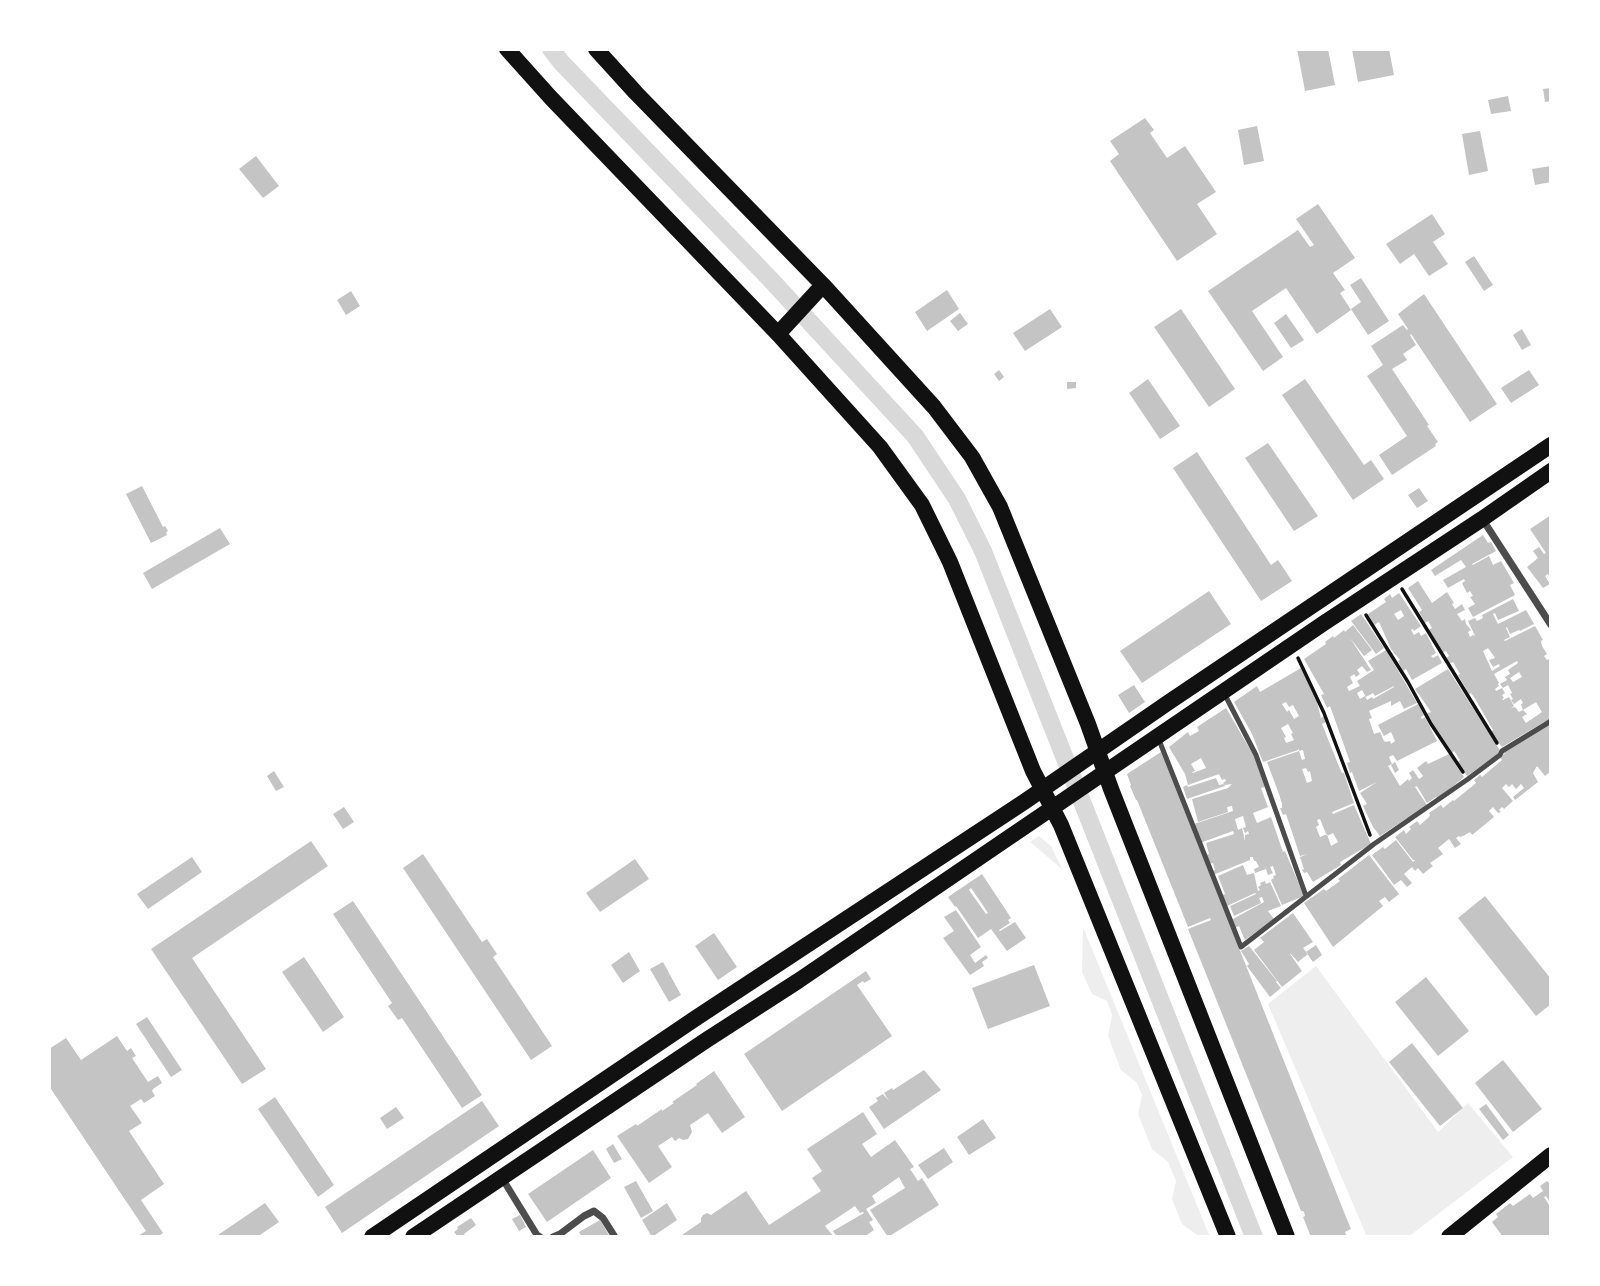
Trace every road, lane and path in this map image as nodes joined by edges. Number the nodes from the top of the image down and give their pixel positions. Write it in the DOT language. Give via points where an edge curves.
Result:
graph roads {
  1 [pos="507,49"];
  2 [pos="596,49"];
  3 [pos="819,289"];
  4 [pos="781,331"];
  5 [pos="1551,445"];
  6 [pos="1551,471"];
  7 [pos="1482,519"];
  8 [pos="1394,576"];
  9 [pos="1357,601"];
  10 [pos="1551,625"];
  11 [pos="1292,645"];
  12 [pos="1223,692"];
  13 [pos="1551,721"];
  14 [pos="1158,737"];
  15 [pos="1098,751"];
  16 [pos="1502,751"];
  17 [pos="1105,772"];
  18 [pos="1468,779"];
  19 [pos="1049,784"];
  20 [pos="1052,807"];
  21 [pos="1374,844"];
  22 [pos="1306,896"];
  23 [pos="696,1018"];
  24 [pos="708,1039"];
  25 [pos="1551,1155"];
  26 [pos="502,1177"];
  27 [pos="372,1237"];
  28 [pos="413,1237"];
  29 [pos="540,1237"];
  30 [pos="553,1237"];
  31 [pos="615,1237"];
  32 [pos="1228,1237"];
  33 [pos="1287,1237"];
  34 [pos="1451,1237"];
  1 -- 4 [label="main road"];
  2 -- 3 [label="main road"];
  3 -- 4 [label="main road"];
  3 -- 15 [label="main road" via="934,407 972,457 1000,507"];
  4 -- 19 [label="main road" via="880,447 922,505 950,562 1033,771"];
  5 -- 15 [label="main road"];
  6 -- 7 [label="main road"];
  7 -- 8 [label="main road"];
  7 -- 10 [label="street"];
  8 -- 9 [label="main road"];
  8 -- 16 [label="path"];
  9 -- 11 [label="main road"];
  9 -- 18 [label="path"];
  11 -- 12 [label="main road"];
  11 -- 21 [label="path" via="1324,713"];
  12 -- 14 [label="main road"];
  12 -- 22 [label="lane" via="1256,755"];
  13 -- 16 [label="lane"];
  14 -- 17 [label="main road"];
  14 -- 22 [label="lane" via="1241,947"];
  15 -- 17 [label="main road"];
  15 -- 19 [label="main road"];
  16 -- 18 [label="lane"];
  17 -- 20 [label="main road"];
  17 -- 33 [label="main road"];
  18 -- 21 [label="lane"];
  19 -- 20 [label="main road"];
  19 -- 23 [label="main road"];
  20 -- 24 [label="main road"];
  20 -- 32 [label="main road"];
  21 -- 22 [label="lane"];
  23 -- 24 [label="main road"];
  23 -- 27 [label="main road"];
  24 -- 26 [label="main road"];
  25 -- 34 [label="main road"];
  26 -- 28 [label="main road"];
  26 -- 29 [label="street"];
  30 -- 31 [label="street" via="594,1211"];
}
